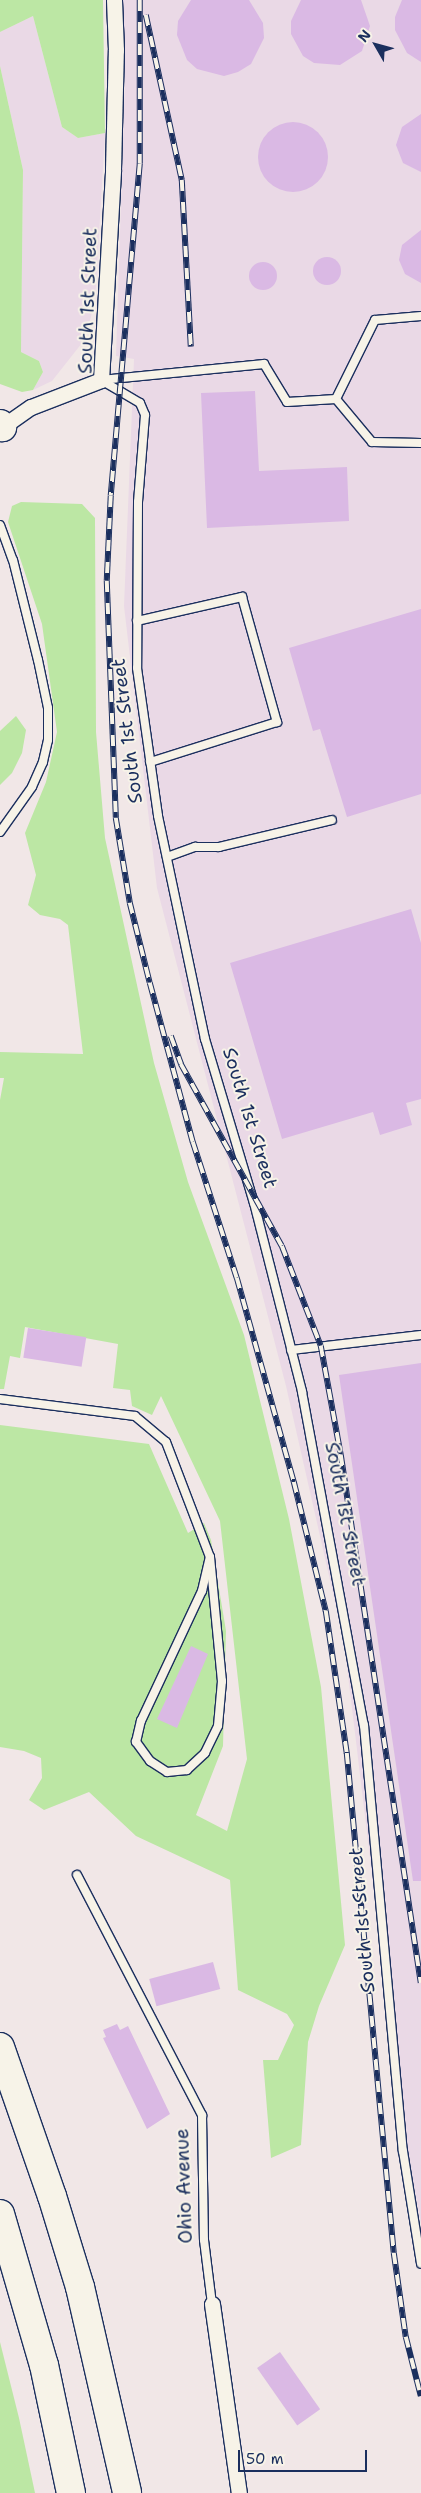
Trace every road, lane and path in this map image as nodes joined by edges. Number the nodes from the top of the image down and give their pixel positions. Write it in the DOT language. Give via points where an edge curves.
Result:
graph roads {
  1 [pos="114,0"];
  2 [pos="421,316"];
  3 [pos="101,380"];
  4 [pos="336,400"];
  5 [pos="1,426"];
  6 [pos="421,443"];
  7 [pos="0,525"];
  8 [pos="137,621"];
  9 [pos="150,762"];
  10 [pos="332,820"];
  11 [pos="0,832"];
  12 [pos="167,857"];
  13 [pos="421,1335"];
  14 [pos="291,1350"];
  15 [pos="0,1399"];
  16 [pos="210,1557"];
  17 [pos="77,1875"];
  18 [pos="0,2047"];
  19 [pos="0,2214"];
  20 [pos="421,2264"];
  21 [pos="212,2304"];
  22 [pos="60,2435"];
  23 [pos="127,2486"];
  24 [pos="59,2493"];
  25 [pos="71,2493"];
  26 [pos="239,2493"];
  1 -- 3 [label="street, South 1st Street" via="113,168"];
  2 -- 4 [label="lane" via="376,320"];
  3 -- 4 [label="lane" via="264,364 288,402"];
  3 -- 5 [label="street" via="31,407"];
  3 -- 8 [label="lane, South 1st Street" via="140,403 145,415 138,502"];
  4 -- 6 [label="lane" via="372,442"];
  7 -- 11 [label="lane" via="13,560 48,708 48,740 43,762 32,787"];
  8 -- 9 [label="lane, South 1st Street" via="137,668"];
  8 -- 9 [label="lane" via="242,597 277,722"];
  9 -- 12 [label="lane, South 1st Street"];
  10 -- 12 [label="lane" via="219,847 196,847"];
  12 -- 14 [label="lane, South 1st Street" via="205,1039 254,1203"];
  13 -- 14 [label="lane"];
  14 -- 20 [label="lane, South 1st Street" via="364,1725 403,2150"];
  15 -- 16 [label="lane" via="135,1416 152,1428 166,1442"];
  16 -- 16 [label="lane" via="222,1680 218,1726 205,1753 187,1770 167,1772 150,1761 136,1742 141,1721 202,1591"];
  17 -- 21 [label="lane, Ohio Avenue" via="202,2115 204,2240"];
  18 -- 23 [label="highway" via="80,2287"];
  19 -- 22 [label="highway" via="42,2356"];
  21 -- 26 [label="street, Ohio Avenue"];
  22 -- 24 [label="highway"];
  22 -- 25 [label="highway"];
}
